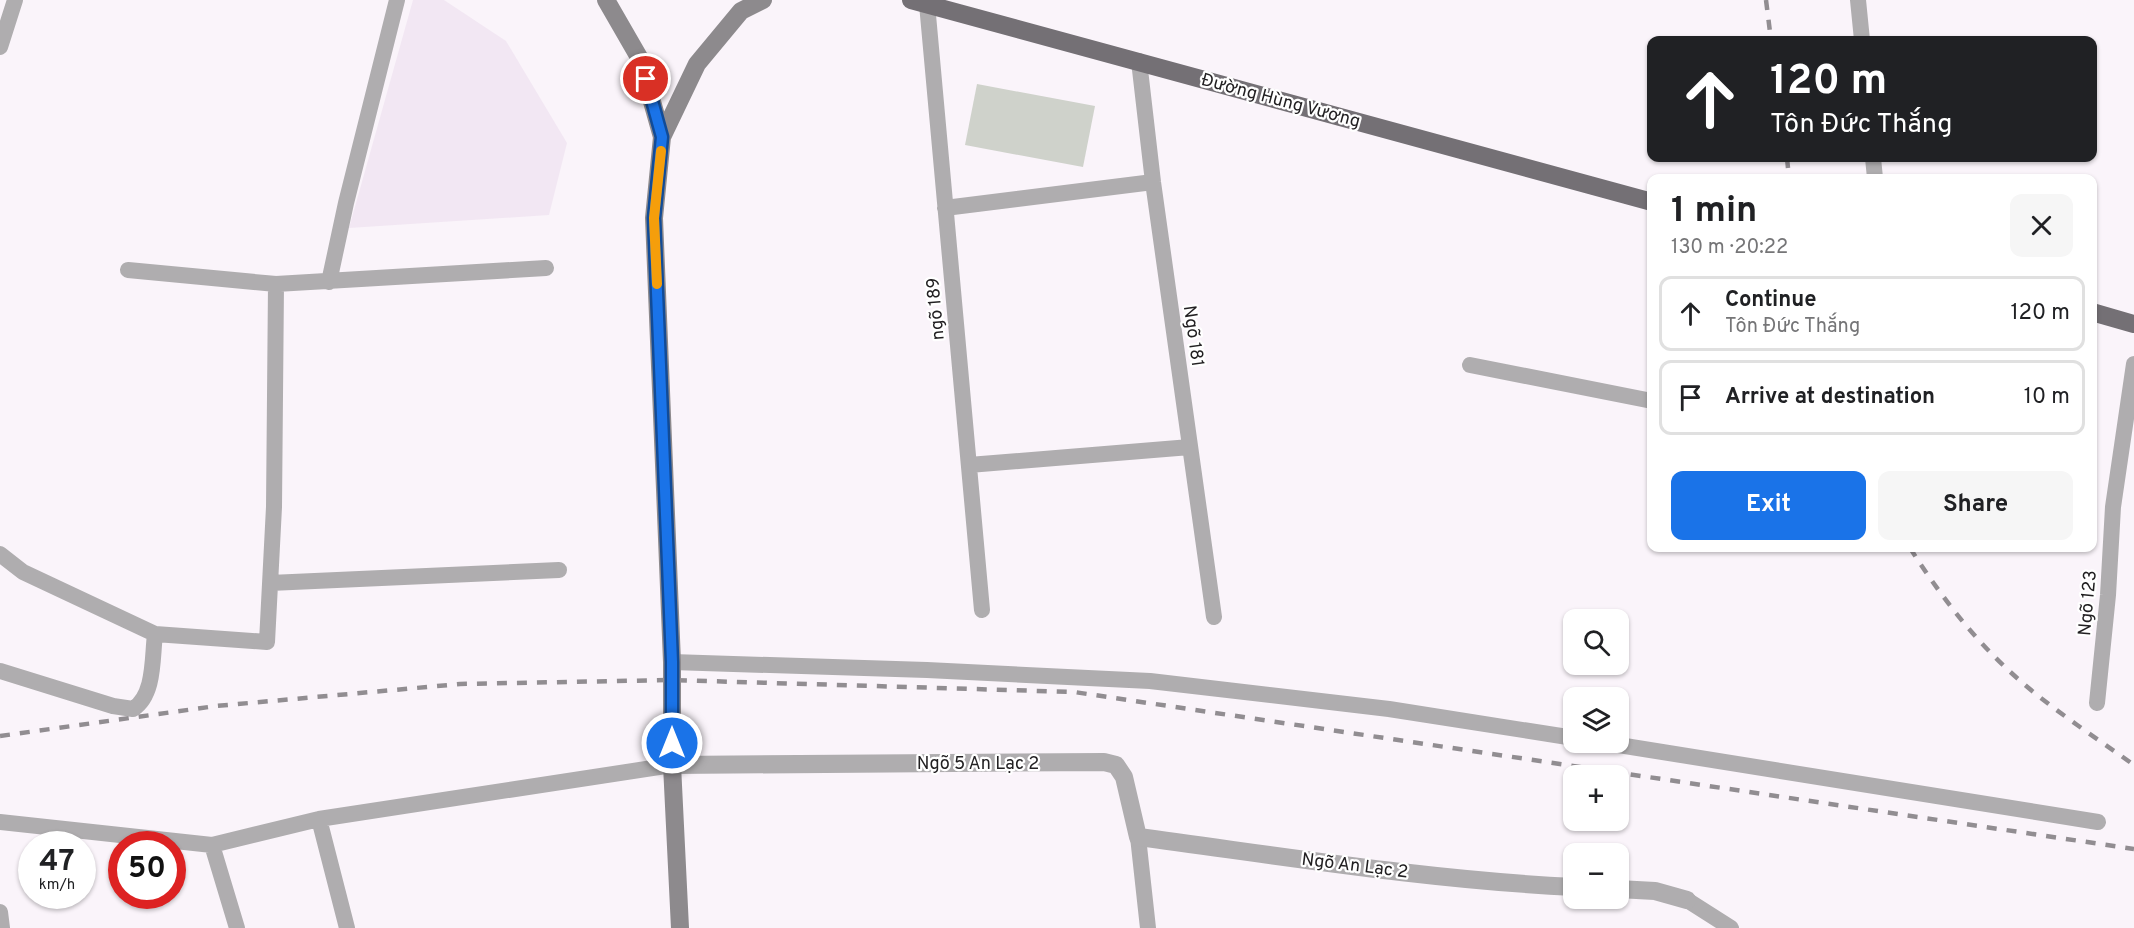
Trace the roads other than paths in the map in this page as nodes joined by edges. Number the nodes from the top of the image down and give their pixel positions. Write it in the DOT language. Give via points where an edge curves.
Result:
graph roads {
  1 [pos="15,0"];
  2 [pos="397,0"];
  3 [pos="606,0"];
  4 [pos="763,0"];
  5 [pos="1858,0"];
  6 [pos="919,2"];
  7 [pos="1862,36"];
  8 [pos="0,47"];
  9 [pos="1139,61"];
  10 [pos="662,137"];
  11 [pos="1153,182"];
  12 [pos="1647,201"];
  13 [pos="945,208"];
  14 [pos="546,268"];
  15 [pos="128,270"];
  16 [pos="329,282"];
  17 [pos="276,284"];
  18 [pos="2097,313"];
  19 [pos="2134,324"];
  20 [pos="2134,364"];
  21 [pos="1470,366"];
  22 [pos="1647,401"];
  23 [pos="1190,447"];
  24 [pos="969,465"];
  25 [pos="0,554"];
  26 [pos="559,570"];
  27 [pos="270,583"];
  28 [pos="982,610"];
  29 [pos="1214,616"];
  30 [pos="155,634"];
  31 [pos="672,662"];
  32 [pos="0,671"];
  33 [pos="2097,703"];
  34 [pos="1563,736"];
  35 [pos="1629,747"];
  36 [pos="672,765"];
  37 [pos="319,819"];
  38 [pos="0,822"];
  39 [pos="2098,822"];
  40 [pos="1138,837"];
  41 [pos="212,846"];
  42 [pos="1563,887"];
  43 [pos="1629,890"];
  44 [pos="1687,900"];
  45 [pos="0,912"];
  46 [pos="2,928"];
  47 [pos="237,928"];
  48 [pos="347,928"];
  49 [pos="680,928"];
  50 [pos="1148,928"];
  51 [pos="1731,928"];
  1 -- 8 [label="lane"];
  2 -- 16 [label="lane"];
  3 -- 10 [label="main road" via="640,59"];
  4 -- 10 [label="main road" via="741,11 698,64"];
  5 -- 7 [label="lane"];
  6 -- 9 [label="main road, Đường Hùng Vương"];
  6 -- 13 [label="lane, ngõ 189"];
  9 -- 11 [label="lane, Ngõ 181"];
  9 -- 12 [label="main road, Đường Hùng Vương"];
  10 -- 31 [label="main road" via="654,218"];
  11 -- 13 [label="lane"];
  11 -- 23 [label="lane, Ngõ 181"];
  13 -- 24 [label="lane, ngõ 189"];
  14 -- 16 [label="lane"];
  15 -- 17 [label="lane"];
  16 -- 17 [label="lane"];
  17 -- 27 [label="lane"];
  18 -- 19 [label="main road"];
  20 -- 33 [label="lane, Ngõ 123" via="2114,507"];
  21 -- 22 [label="lane"];
  23 -- 24 [label="lane"];
  23 -- 29 [label="lane, Ngõ 181"];
  24 -- 28 [label="lane, ngõ 189"];
  25 -- 30 [label="lane" via="23,572"];
  26 -- 27 [label="lane"];
  27 -- 30 [label="lane" via="267,642"];
  30 -- 32 [label="lane" via="148,688 142,703 133,709"];
  31 -- 34 [label="lane" via="1150,681 1389,709"];
  31 -- 36 [label="main road"];
  35 -- 39 [label="lane"];
  36 -- 37 [label="lane"];
  36 -- 40 [label="street, Ngõ 5 An Lạc 2" via="1104,762 1116,765 1124,777"];
  36 -- 49 [label="main road"];
  37 -- 41 [label="lane"];
  37 -- 48 [label="lane"];
  38 -- 41 [label="lane"];
  40 -- 42 [label="street, Ngõ An Lạc 2" via="1438,876"];
  40 -- 50 [label="lane, Ngõ 5 An Lạc 2"];
  41 -- 47 [label="lane"];
  43 -- 44 [label="street" via="1655,891"];
  44 -- 51 [label="lane"];
  45 -- 46 [label="lane"];
}
